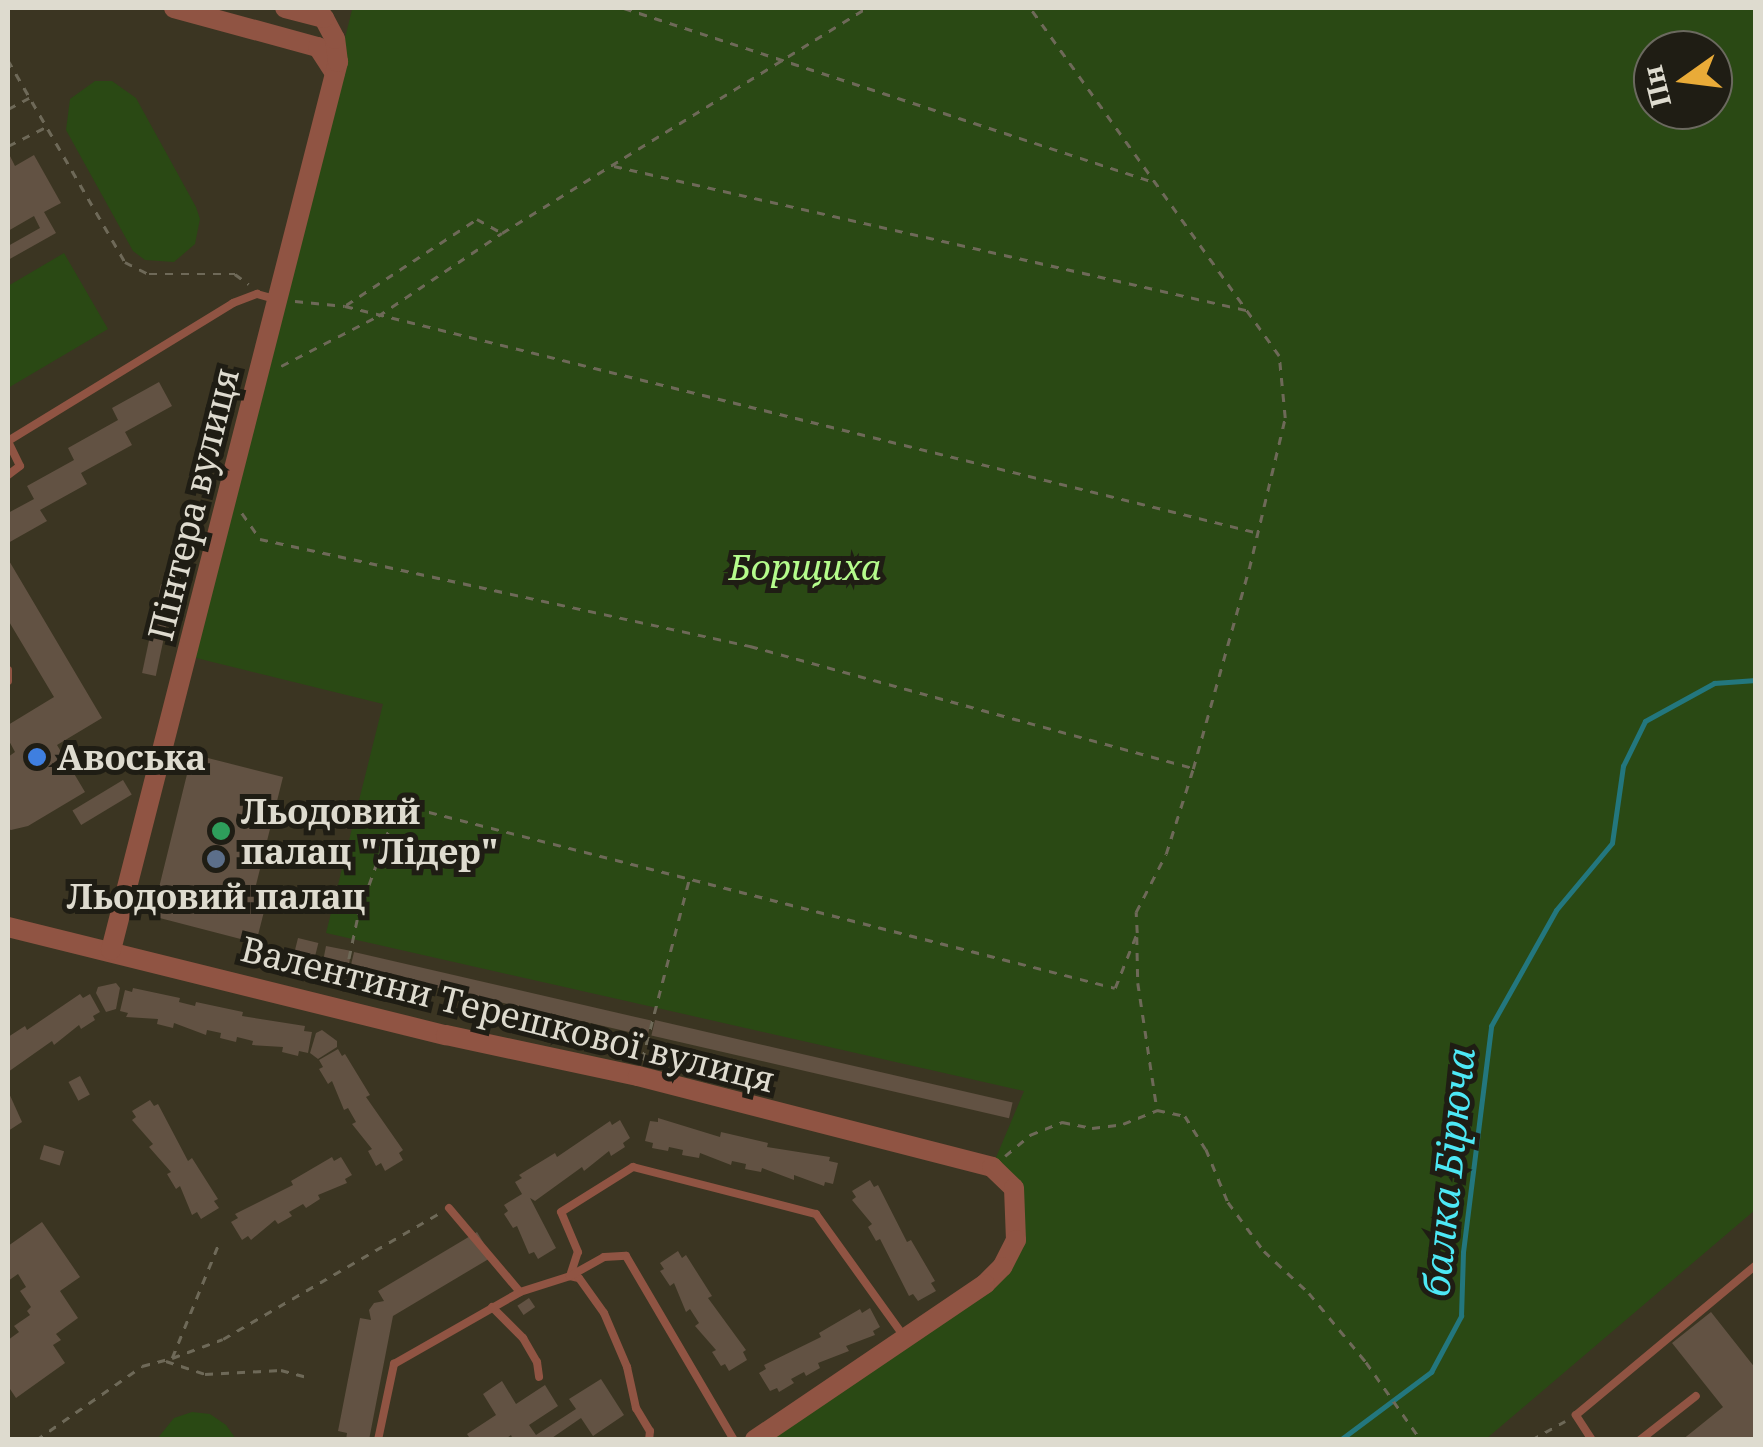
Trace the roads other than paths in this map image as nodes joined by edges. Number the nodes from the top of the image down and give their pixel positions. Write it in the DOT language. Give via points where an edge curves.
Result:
graph roads {
  1 [pos="174,8"];
  2 [pos="285,8"];
  3 [pos="335,73"];
  4 [pos="279,300"];
  5 [pos="8,475"];
  6 [pos="8,671"];
  7 [pos="8,681"];
  8 [pos="8,927"];
  9 [pos="112,950"];
  10 [pos="449,1208"];
  11 [pos="1756,1264"];
  12 [pos="570,1276"];
  13 [pos="520,1292"];
  14 [pos="492,1307"];
  15 [pos="905,1338"];
  16 [pos="539,1377"];
  17 [pos="1696,1396"];
  18 [pos="378,1440"];
  19 [pos="649,1440"];
  20 [pos="734,1440"];
  21 [pos="755,1440"];
  22 [pos="1592,1440"];
  23 [pos="1640,1440"];
  1 -- 3 [label="street" via="318,47"];
  2 -- 3 [label="street, Пінтера вулиця" via="324,18 338,49"];
  3 -- 4 [label="street, Пінтера вулиця"];
  4 -- 5 [label="lane" via="257,294 232,303 8,442 20,466"];
  4 -- 9 [label="street, Пінтера вулиця"];
  6 -- 7 [label="lane"];
  8 -- 9 [label="street, Валентини Терешкової вулиця"];
  9 -- 15 [label="street, Валентини Терешкової вулиця" via="992,1167 1014,1188 1016,1240 985,1284"];
  10 -- 13 [label="lane"];
  11 -- 22 [label="lane" via="1576,1415"];
  12 -- 13 [label="lane"];
  12 -- 15 [label="lane" via="578,1252 561,1212 633,1167 816,1214"];
  12 -- 19 [label="lane" via="604,1313"];
  12 -- 20 [label="lane" via="604,1256 626,1256"];
  13 -- 14 [label="lane"];
  14 -- 16 [label="lane" via="523,1338"];
  14 -- 18 [label="lane" via="394,1364"];
  15 -- 21 [label="street"];
  17 -- 23 [label="lane"];
}
